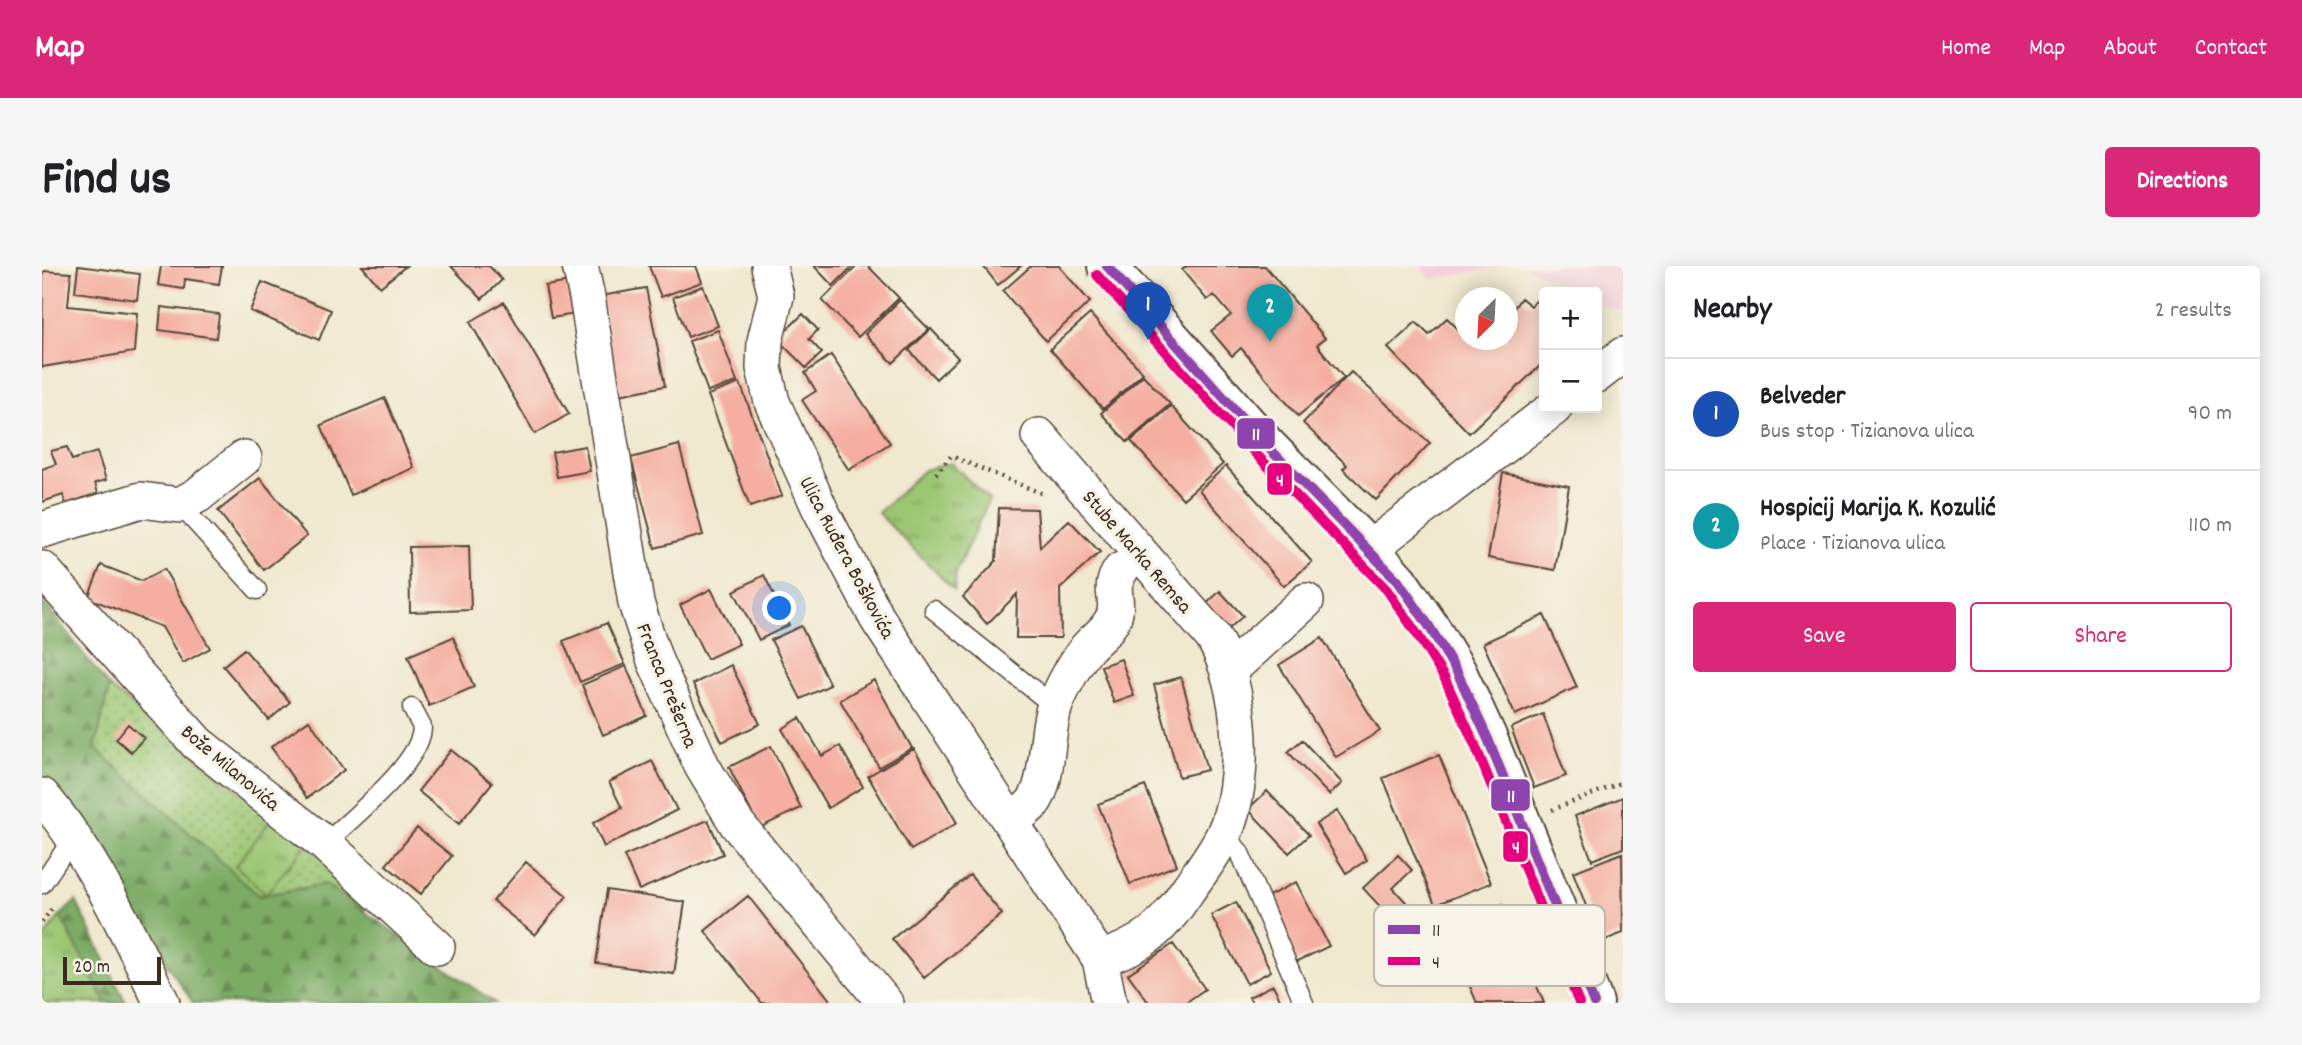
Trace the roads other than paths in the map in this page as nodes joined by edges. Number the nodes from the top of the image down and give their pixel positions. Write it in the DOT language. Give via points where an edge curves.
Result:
graph roads {
  1 [pos="580,266"];
  2 [pos="769,266"];
  3 [pos="1107,266"];
  4 [pos="1623,355"];
  5 [pos="1602,371"];
  6 [pos="1547,413"];
  7 [pos="1039,436"];
  8 [pos="244,458"];
  9 [pos="180,505"];
  10 [pos="42,530"];
  11 [pos="1369,549"];
  12 [pos="42,569"];
  13 [pos="1121,570"];
  14 [pos="257,590"];
  15 [pos="1306,601"];
  16 [pos="934,610"];
  17 [pos="1230,670"];
  18 [pos="1055,707"];
  19 [pos="412,708"];
  20 [pos="42,796"];
  21 [pos="1012,822"];
  22 [pos="1224,833"];
  23 [pos="73,838"];
  24 [pos="326,844"];
  25 [pos="42,884"];
  26 [pos="1555,905"];
  27 [pos="437,947"];
  28 [pos="1100,959"];
  29 [pos="1587,986"];
  30 [pos="162,1003"];
  31 [pos="885,1003"];
  32 [pos="1109,1003"];
  33 [pos="1304,1003"];
  34 [pos="1594,1003"];
  1 -- 31 [label="street, Franca Prešerna" via="636,603 654,662 702,766 737,824"];
  2 -- 21 [label="street, Ulica Ruđera Boškovića" via="776,296 764,368 772,402 820,509 877,618"];
  3 -- 11 [label="main road" via="1265,444"];
  4 -- 5 [label="street"];
  6 -- 11 [label="street"];
  7 -- 17 [label="street, Stube Marka Remsa" via="1213,637"];
  8 -- 9 [label="street"];
  9 -- 10 [label="street" via="141,500"];
  9 -- 14 [label="lane"];
  11 -- 26 [label="main road" via="1398,581 1457,672"];
  12 -- 24 [label="street, Bože Milanovića" via="197,743"];
  13 -- 18 [label="street" via="1114,579 1116,612 1102,637 1088,647"];
  15 -- 17 [label="street"];
  16 -- 18 [label="lane"];
  17 -- 22 [label="street, Stube Marka Remsa" via="1238,712 1237,764"];
  18 -- 21 [label="street" via="1041,786 1033,802"];
  19 -- 24 [label="lane" via="422,727 407,763"];
  20 -- 23 [label="street"];
  21 -- 28 [label="street, Ulica Ruđera Boškovića"];
  22 -- 28 [label="street, Stube Marka Remsa" via="1171,914 1153,933 1129,949"];
  22 -- 33 [label="lane" via="1240,853"];
  23 -- 25 [label="lane"];
  23 -- 30 [label="street"];
  24 -- 27 [label="street, Bože Milanovića"];
  28 -- 32 [label="street"];
  29 -- 34 [label="main road"];
}
